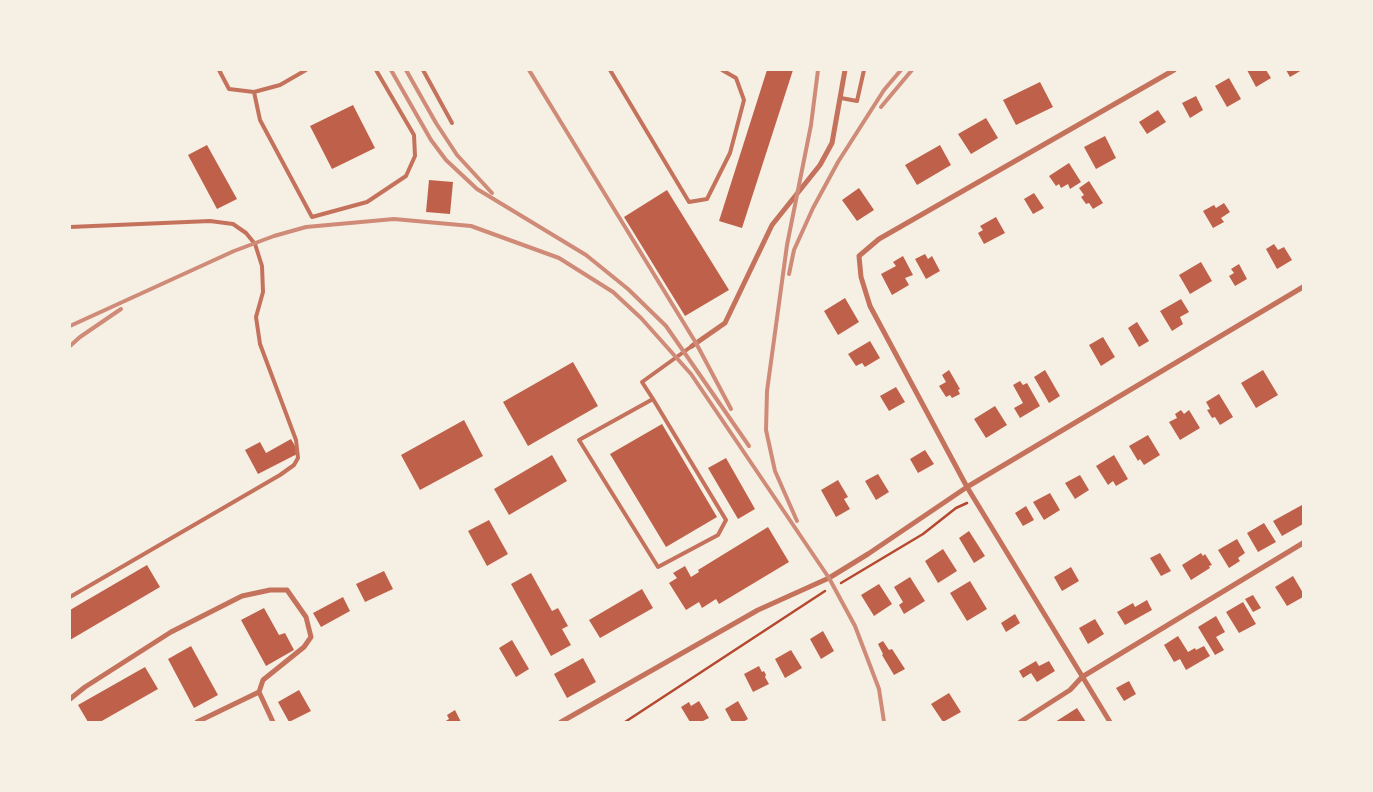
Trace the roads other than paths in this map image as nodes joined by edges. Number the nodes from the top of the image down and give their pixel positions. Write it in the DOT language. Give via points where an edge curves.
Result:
graph roads {
  1 [pos="219,70"];
  2 [pos="306,70"];
  3 [pos="376,70"];
  4 [pos="423,70"];
  5 [pos="610,70"];
  6 [pos="722,70"];
  7 [pos="846,70"];
  8 [pos="864,70"];
  9 [pos="1174,70"];
  10 [pos="254,92"];
  11 [pos="841,98"];
  12 [pos="452,123"];
  13 [pos="70,227"];
  14 [pos="1303,287"];
  15 [pos="692,346"];
  16 [pos="653,399"];
  17 [pos="967,487"];
  18 [pos="1303,543"];
  19 [pos="70,597"];
  20 [pos="1082,676"];
  21 [pos="259,692"];
  22 [pos="70,699"];
  23 [pos="197,722"];
  24 [pos="273,722"];
  25 [pos="561,722"];
  26 [pos="1020,722"];
  27 [pos="1110,722"];
  1 -- 10 [label="lane" via="228,89"];
  2 -- 10 [label="lane" via="280,85"];
  3 -- 10 [label="lane" via="414,135 415,156 406,176 366,202 312,217 260,120"];
  4 -- 12 [label="lane"];
  5 -- 6 [label="lane" via="689,202 707,199 730,153 744,100 736,78"];
  7 -- 11 [label="street"];
  8 -- 11 [label="lane" via="857,101"];
  9 -- 17 [label="street" via="879,239 859,256 861,277 870,306"];
  11 -- 15 [label="street" via="832,143 820,165 772,225 725,323"];
  13 -- 19 [label="lane" via="210,221 233,224 246,233 262,266 263,292 256,316 260,344 296,440 298,458 280,475"];
  14 -- 17 [label="street"];
  15 -- 16 [label="lane" via="642,382"];
  16 -- 16 [label="lane" via="726,520 718,535 658,567 578,440"];
  17 -- 20 [label="street"];
  17 -- 25 [label="street" via="829,578 758,610"];
  18 -- 20 [label="street"];
  20 -- 26 [label="street" via="1070,690"];
  20 -- 27 [label="street"];
  21 -- 22 [label="street" via="263,680 304,647 311,637 306,617 287,590 242,596 171,632"];
  21 -- 23 [label="street"];
  21 -- 24 [label="street"];
}
